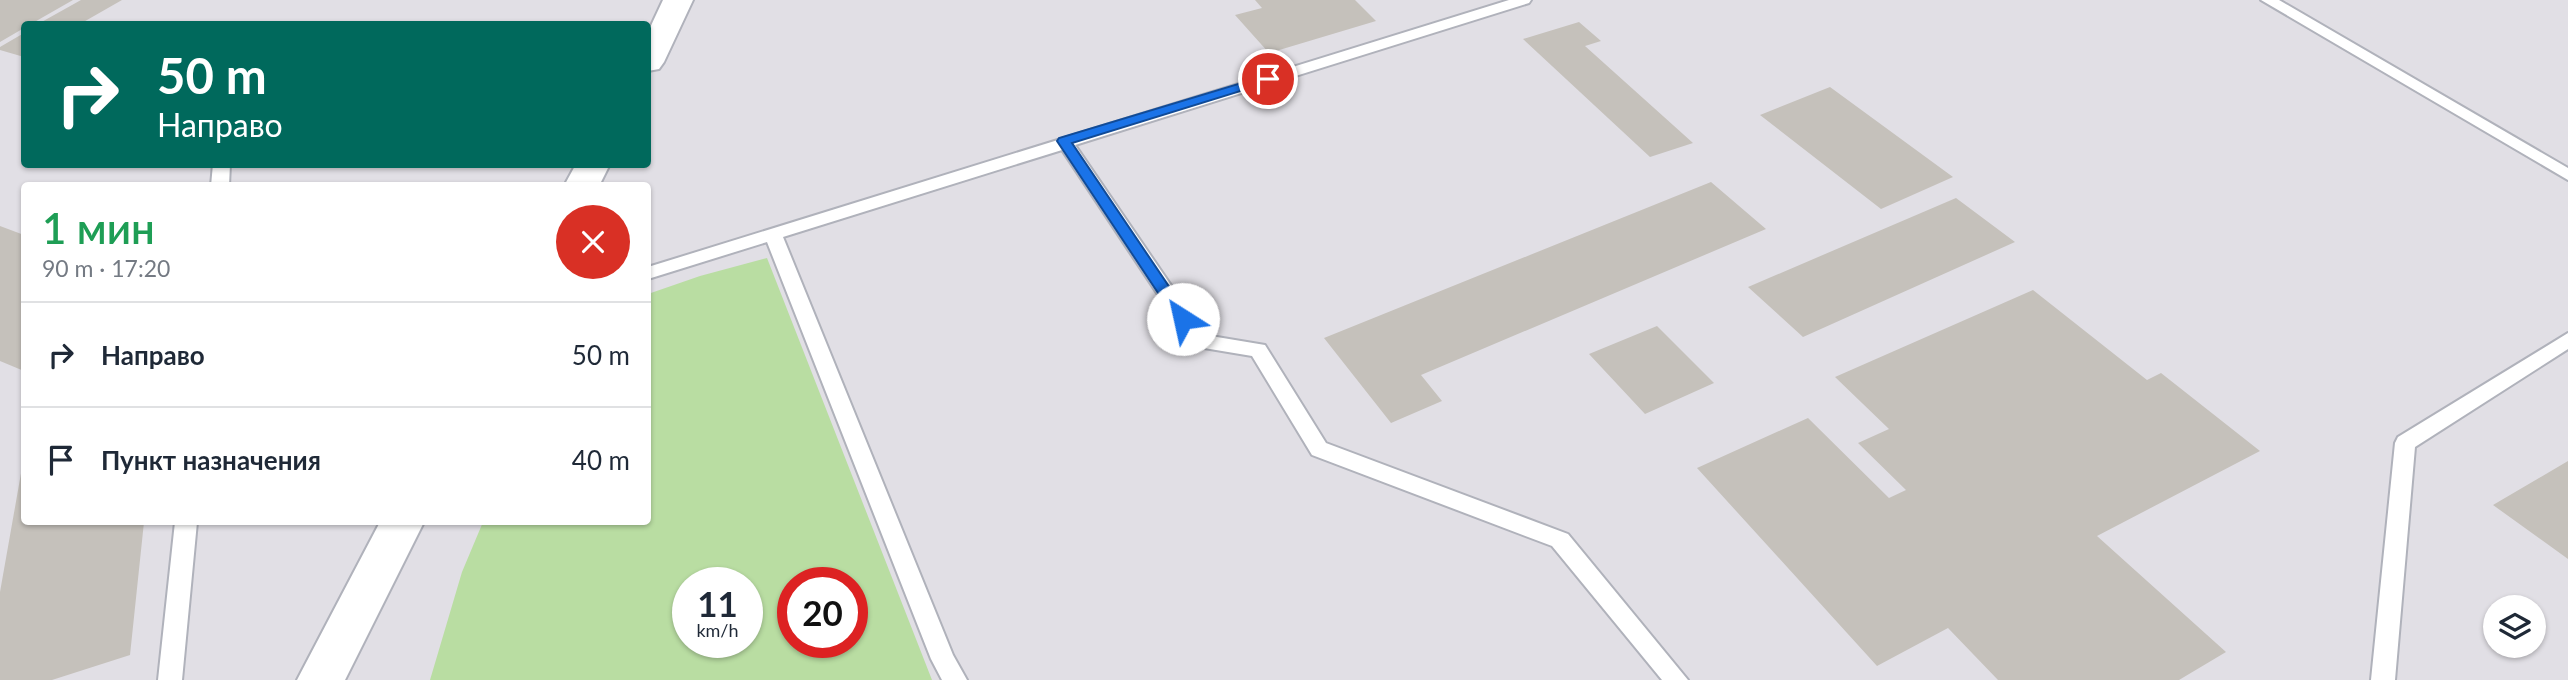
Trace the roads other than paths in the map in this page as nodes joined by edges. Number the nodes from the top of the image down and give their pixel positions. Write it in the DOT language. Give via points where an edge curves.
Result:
graph roads {
  1 [pos="678,0"];
  2 [pos="1524,0"];
  3 [pos="2268,0"];
  4 [pos="651,56"];
  5 [pos="1064,141"];
  6 [pos="2568,175"];
  7 [pos="773,234"];
  8 [pos="651,272"];
  9 [pos="2568,340"];
  10 [pos="186,525"];
  11 [pos="400,525"];
  12 [pos="170,680"];
  13 [pos="321,680"];
  14 [pos="955,680"];
  15 [pos="1676,680"];
  16 [pos="2384,680"];
  1 -- 4 [label="street"];
  2 -- 5 [label="lane"];
  3 -- 6 [label="lane"];
  5 -- 7 [label="lane"];
  5 -- 15 [label="lane" via="1199,341 1258,350 1319,449 1560,540"];
  7 -- 8 [label="lane"];
  7 -- 14 [label="lane"];
  9 -- 16 [label="lane" via="2405,443"];
  10 -- 12 [label="lane"];
  11 -- 13 [label="street"];
}
